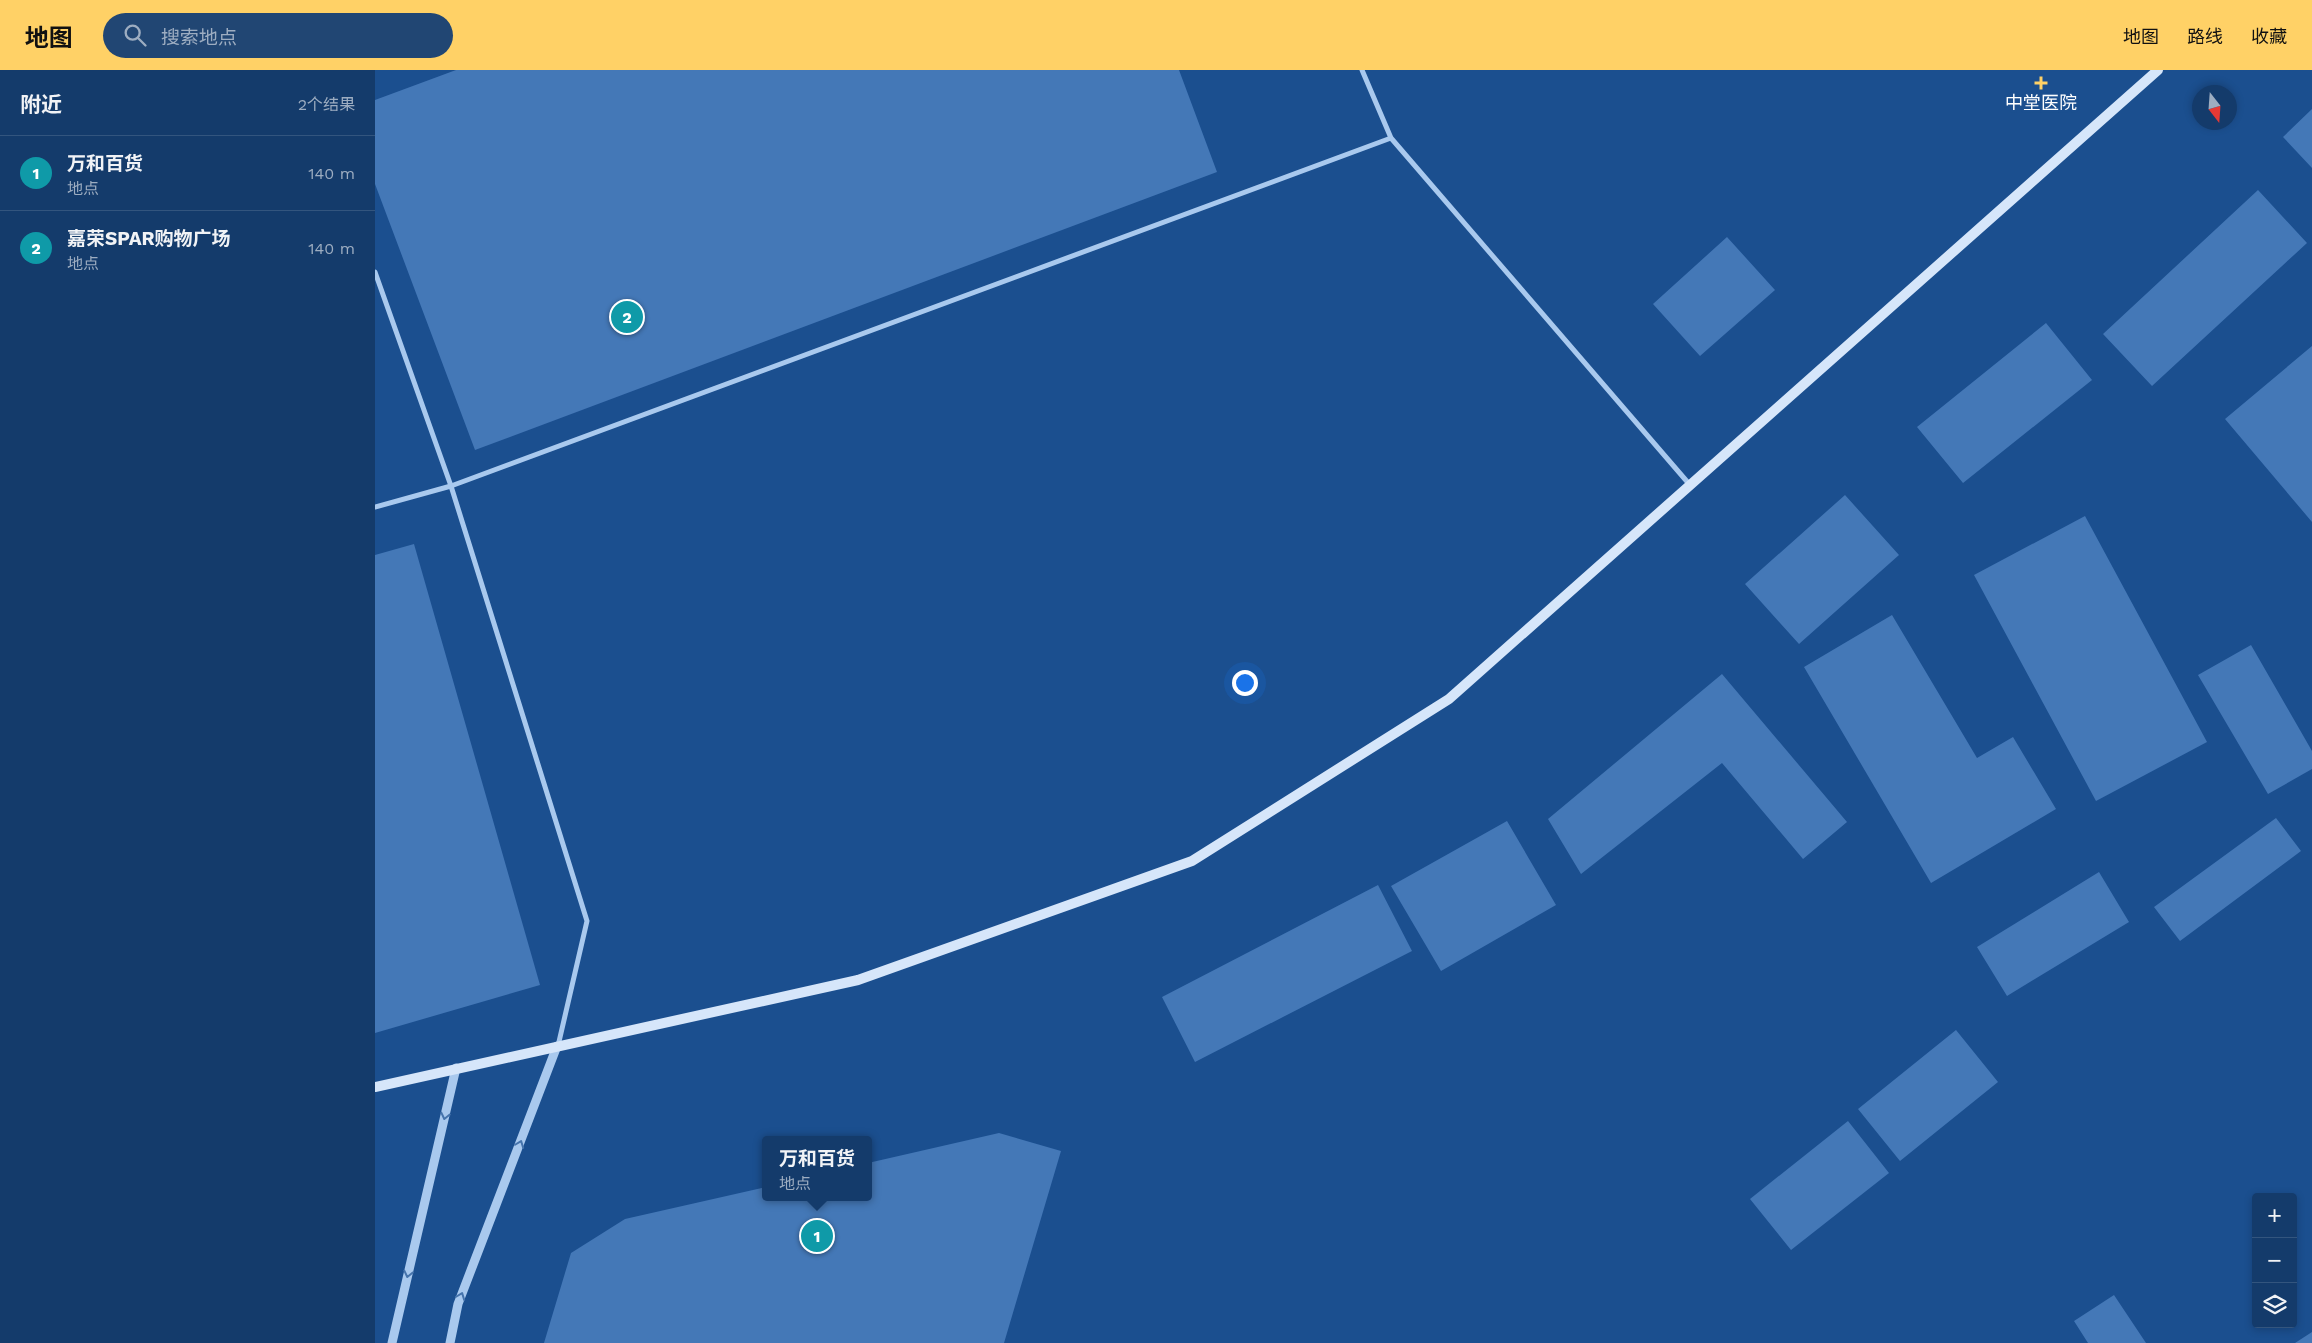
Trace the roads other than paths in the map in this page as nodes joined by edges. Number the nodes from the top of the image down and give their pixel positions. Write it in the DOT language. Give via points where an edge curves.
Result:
graph roads {
  1 [pos="1362,70"];
  2 [pos="2158,70"];
  3 [pos="1391,138"];
  4 [pos="375,272"];
  5 [pos="1690,485"];
  6 [pos="451,486"];
  7 [pos="375,507"];
  8 [pos="557,1046"];
  9 [pos="456,1068"];
  10 [pos="375,1087"];
  11 [pos="392,1343"];
  12 [pos="450,1343"];
  1 -- 3 [label="street"];
  2 -- 5 [label="main road"];
  3 -- 5 [label="street"];
  3 -- 6 [label="street"];
  4 -- 6 [label="street"];
  5 -- 8 [label="main road" via="1449,699 1192,861 858,980"];
  6 -- 7 [label="street"];
  6 -- 8 [label="street" via="587,921"];
  8 -- 9 [label="main road"];
  12 -- 8 [label="street, one-way" via="458,1304"];
  9 -- 10 [label="main road"];
  9 -- 11 [label="street, one-way"];
}
